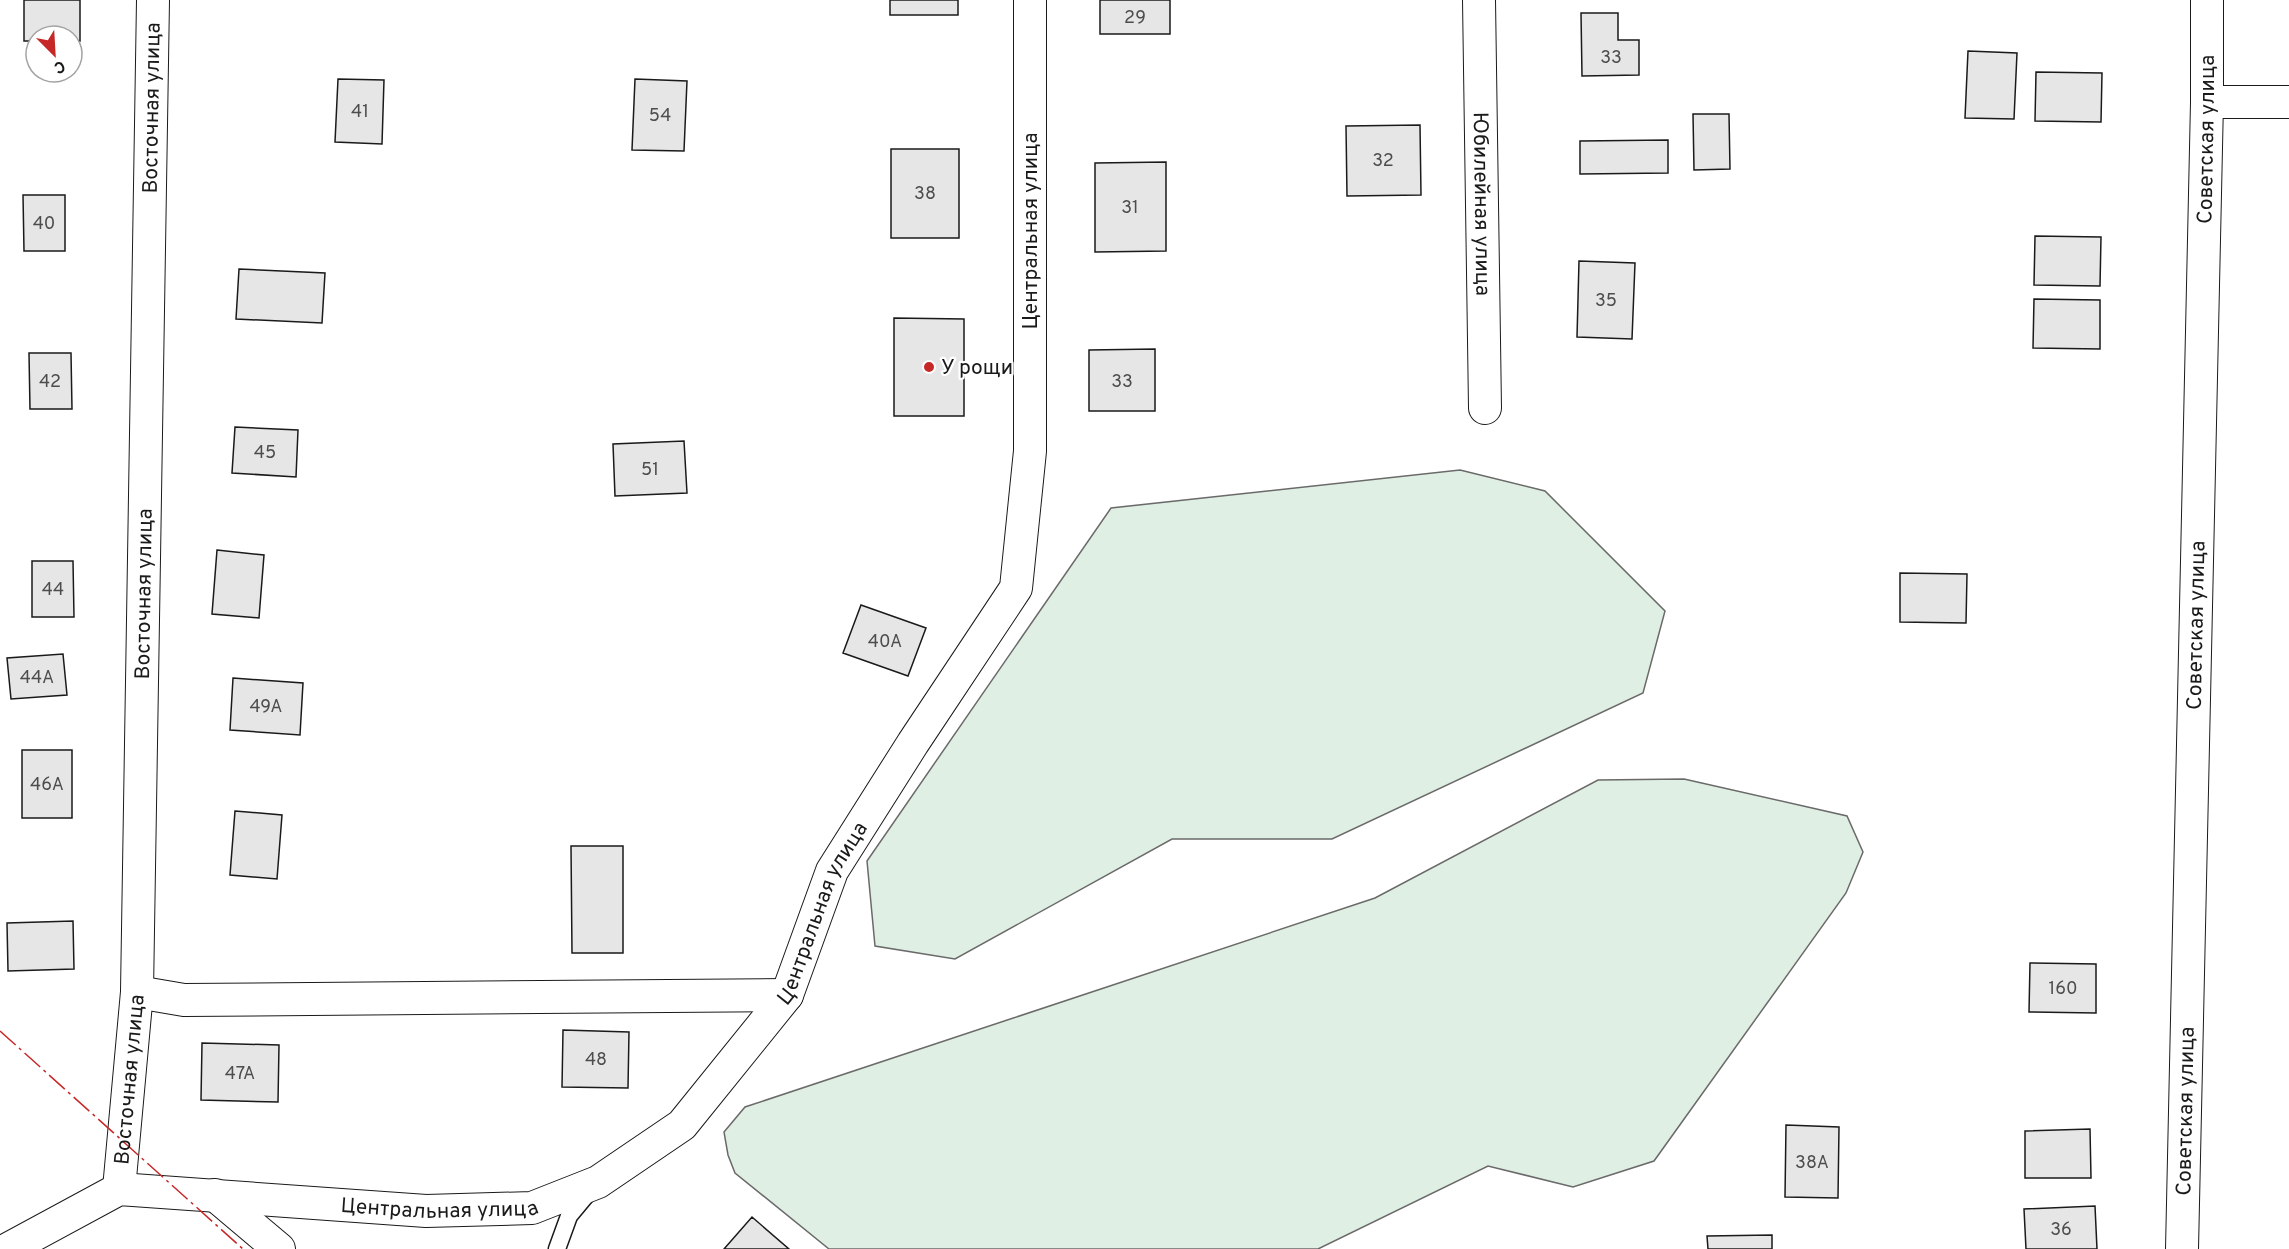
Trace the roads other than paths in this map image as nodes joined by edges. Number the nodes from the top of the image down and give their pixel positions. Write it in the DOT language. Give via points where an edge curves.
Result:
graph roads {
  1 [pos="153,0"];
  2 [pos="1030,0"];
  3 [pos="1479,0"];
  4 [pos="2207,0"];
  5 [pos="2207,102"];
  6 [pos="2289,102"];
  7 [pos="1485,408"];
  8 [pos="136,992"];
  9 [pos="787,995"];
  10 [pos="598,1182"];
  11 [pos="119,1189"];
  12 [pos="215,1196"];
  13 [pos="8,1249"];
  14 [pos="279,1249"];
  15 [pos="556,1249"];
  16 [pos="2182,1249"];
  1 -- 8 [label="street, Восточная улица"];
  2 -- 9 [label="street, Центральная улица" via="1030,450 1017,588 832,871"];
  3 -- 7 [label="street, Юбилейная улица"];
  4 -- 5 [label="street, Советская улица"];
  5 -- 6 [label="street"];
  5 -- 16 [label="street, Советская улица"];
  8 -- 9 [label="street" via="184,1000"];
  8 -- 11 [label="street, Восточная улица"];
  9 -- 10 [label="street, Центральная улица" via="682,1125"];
  10 -- 12 [label="street, Центральная улица" via="532,1208 426,1211"];
  10 -- 15 [label="lane" via="568,1216"];
  11 -- 12 [label="street, Центральная улица"];
  11 -- 13 [label="street"];
  12 -- 14 [label="street"];
}
